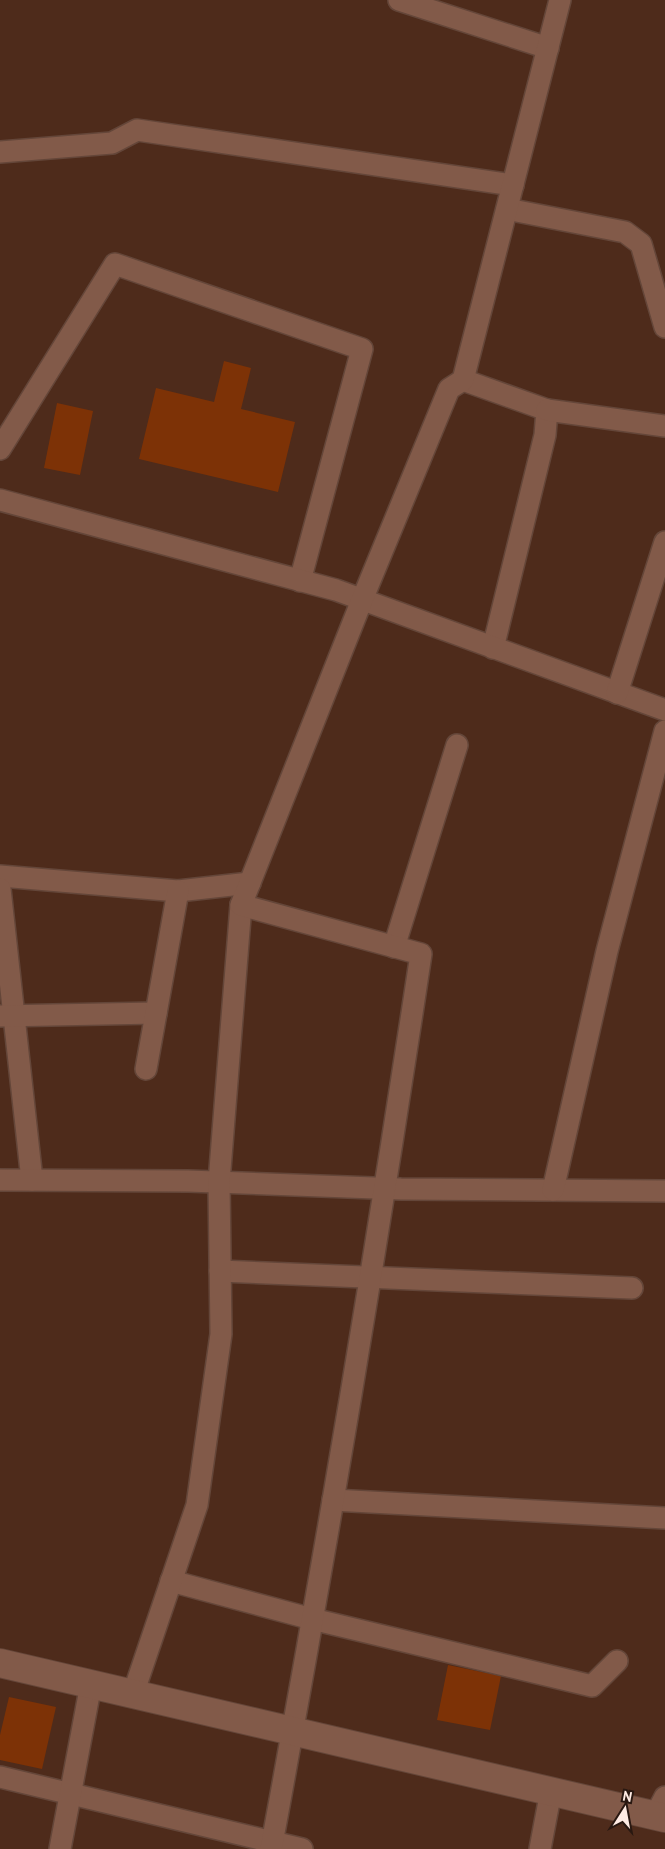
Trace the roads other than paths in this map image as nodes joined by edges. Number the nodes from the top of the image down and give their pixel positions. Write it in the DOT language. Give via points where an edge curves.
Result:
graph roads {
  1 [pos="399,0"];
  2 [pos="560,0"];
  3 [pos="548,48"];
  4 [pos="0,152"];
  5 [pos="513,185"];
  6 [pos="507,209"];
  7 [pos="665,326"];
  8 [pos="463,380"];
  9 [pos="547,410"];
  10 [pos="665,426"];
  11 [pos="0,450"];
  12 [pos="0,500"];
  13 [pos="665,542"];
  14 [pos="300,581"];
  15 [pos="362,600"];
  16 [pos="493,648"];
  17 [pos="617,693"];
  18 [pos="665,710"];
  19 [pos="665,732"];
  20 [pos="458,745"];
  21 [pos="0,876"];
  22 [pos="250,883"];
  23 [pos="0,889"];
  24 [pos="178,891"];
  25 [pos="241,905"];
  26 [pos="394,947"];
  27 [pos="156,1013"];
  28 [pos="7,1016"];
  29 [pos="146,1069"];
  30 [pos="0,1180"];
  31 [pos="32,1180"];
  32 [pos="219,1182"];
  33 [pos="386,1188"];
  34 [pos="553,1190"];
  35 [pos="665,1191"];
  36 [pos="220,1271"];
  37 [pos="370,1278"];
  38 [pos="632,1288"];
  39 [pos="333,1500"];
  40 [pos="665,1518"];
  41 [pos="171,1581"];
  42 [pos="312,1619"];
  43 [pos="617,1661"];
  44 [pos="0,1663"];
  45 [pos="91,1684"];
  46 [pos="133,1694"];
  47 [pos="293,1731"];
  48 [pos="0,1777"];
  49 [pos="551,1792"];
  50 [pos="71,1794"];
  51 [pos="661,1810"];
  52 [pos="272,1846"];
  53 [pos="60,1849"];
  54 [pos="302,1849"];
  55 [pos="540,1849"];
  1 -- 3 [label="street"];
  2 -- 3 [label="street"];
  3 -- 5 [label="street"];
  4 -- 5 [label="street" via="112,143 137,130"];
  5 -- 6 [label="street"];
  6 -- 7 [label="street" via="625,232 641,244"];
  6 -- 8 [label="street"];
  8 -- 9 [label="street"];
  8 -- 15 [label="street" via="449,389"];
  9 -- 10 [label="street"];
  9 -- 16 [label="street" via="545,435"];
  11 -- 14 [label="street" via="115,264 362,349"];
  12 -- 14 [label="street"];
  13 -- 17 [label="street"];
  14 -- 15 [label="street"];
  15 -- 16 [label="street"];
  15 -- 22 [label="street"];
  16 -- 17 [label="street"];
  17 -- 18 [label="street"];
  19 -- 34 [label="street" via="607,951"];
  20 -- 26 [label="street"];
  21 -- 24 [label="street"];
  22 -- 24 [label="street"];
  22 -- 25 [label="street"];
  23 -- 28 [label="street"];
  24 -- 27 [label="street"];
  25 -- 26 [label="street"];
  25 -- 32 [label="street"];
  26 -- 33 [label="street" via="421,954"];
  27 -- 28 [label="street"];
  27 -- 29 [label="street"];
  28 -- 31 [label="street"];
  30 -- 31 [label="street"];
  31 -- 32 [label="street"];
  32 -- 33 [label="street"];
  32 -- 36 [label="street"];
  33 -- 34 [label="street"];
  33 -- 37 [label="street"];
  34 -- 35 [label="street"];
  36 -- 37 [label="street"];
  36 -- 41 [label="street" via="221,1334 197,1505"];
  37 -- 38 [label="street"];
  37 -- 39 [label="street"];
  39 -- 40 [label="street"];
  39 -- 42 [label="street"];
  41 -- 42 [label="street"];
  41 -- 46 [label="street"];
  42 -- 43 [label="street" via="592,1686"];
  42 -- 47 [label="street"];
  44 -- 45 [label="street"];
  45 -- 46 [label="street"];
  45 -- 50 [label="street"];
  46 -- 47 [label="street"];
  47 -- 49 [label="street"];
  47 -- 52 [label="street"];
  48 -- 50 [label="street"];
  49 -- 51 [label="street"];
  49 -- 55 [label="street"];
  50 -- 52 [label="street"];
  50 -- 53 [label="street"];
  52 -- 54 [label="street"];
}
